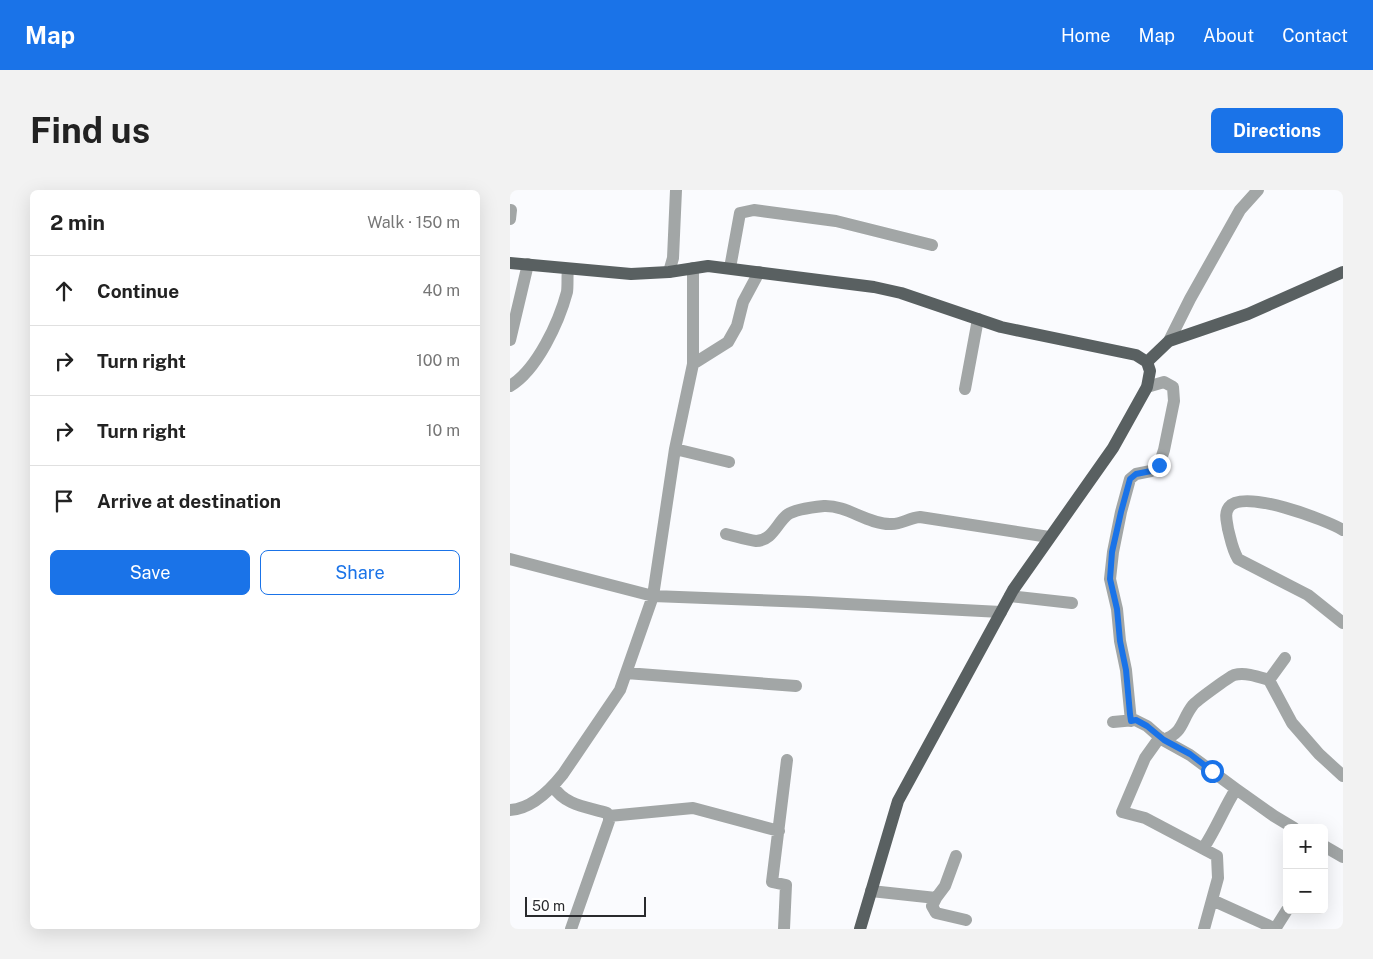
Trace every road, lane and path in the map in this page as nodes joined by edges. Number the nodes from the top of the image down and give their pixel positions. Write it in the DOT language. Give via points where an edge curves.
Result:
graph roads {
  1 [pos="676,190"];
  2 [pos="1258,190"];
  3 [pos="510,210"];
  4 [pos="510,219"];
  5 [pos="932,245"];
  6 [pos="510,263"];
  7 [pos="528,264"];
  8 [pos="693,268"];
  9 [pos="730,268"];
  10 [pos="568,269"];
  11 [pos="669,272"];
  12 [pos="759,272"];
  13 [pos="1343,272"];
  14 [pos="978,319"];
  15 [pos="510,340"];
  16 [pos="1169,342"];
  17 [pos="1147,362"];
  18 [pos="693,364"];
  19 [pos="510,386"];
  20 [pos="1147,387"];
  21 [pos="965,389"];
  22 [pos="675,449"];
  23 [pos="729,462"];
  24 [pos="1343,530"];
  25 [pos="726,534"];
  26 [pos="1049,537"];
  27 [pos="510,559"];
  28 [pos="654,596"];
  29 [pos="1010,596"];
  30 [pos="1072,602"];
  31 [pos="1001,612"];
  32 [pos="1343,623"];
  33 [pos="1285,658"];
  34 [pos="626,673"];
  35 [pos="1269,680"];
  36 [pos="796,686"];
  37 [pos="1131,721"];
  38 [pos="1113,722"];
  39 [pos="1162,738"];
  40 [pos="787,760"];
  41 [pos="1343,776"];
  42 [pos="553,786"];
  43 [pos="1236,790"];
  44 [pos="510,810"];
  45 [pos="609,816"];
  46 [pos="1287,824"];
  47 [pos="779,831"];
  48 [pos="1204,847"];
  49 [pos="1328,850"];
  50 [pos="956,856"];
  51 [pos="1343,857"];
  52 [pos="871,891"];
  53 [pos="936,898"];
  54 [pos="1212,900"];
  55 [pos="1285,914"];
  56 [pos="966,920"];
  57 [pos="571,929"];
  58 [pos="784,929"];
  59 [pos="860,929"];
  60 [pos="1204,929"];
  61 [pos="1276,929"];
  1 -- 11 [label="street" via="673,258"];
  2 -- 16 [label="street" via="1240,210"];
  3 -- 4 [label="street"];
  5 -- 9 [label="street" via="836,220 754,210 740,213"];
  6 -- 7 [label="main road"];
  7 -- 10 [label="main road"];
  7 -- 15 [label="street"];
  8 -- 9 [label="main road"];
  8 -- 11 [label="main road"];
  8 -- 18 [label="street"];
  9 -- 12 [label="main road"];
  10 -- 11 [label="main road" via="631,274"];
  10 -- 19 [label="street" via="567,291 553,331 531,366"];
  12 -- 14 [label="main road" via="874,287"];
  12 -- 18 [label="street" via="728,342"];
  13 -- 16 [label="main road" via="1248,314"];
  14 -- 17 [label="main road" via="1136,356"];
  14 -- 21 [label="street"];
  16 -- 17 [label="main road"];
  17 -- 20 [label="main road" via="1150,371"];
  18 -- 22 [label="street"];
  20 -- 26 [label="main road" via="1113,448"];
  20 -- 37 [label="street" via="1164,382 1173,387 1174,401 1159,465 1130,479 1112,552 1110,579 1117,609"];
  22 -- 23 [label="street"];
  22 -- 28 [label="street"];
  24 -- 32 [label="street" via="1277,504 1249,500 1229,506 1226,515 1233,551 1238,559 1308,594"];
  25 -- 26 [label="street" via="757,541 774,532 788,514 825,506 889,524 920,517"];
  26 -- 29 [label="main road"];
  27 -- 28 [label="street"];
  28 -- 31 [label="street"];
  28 -- 34 [label="street"];
  29 -- 30 [label="street"];
  29 -- 31 [label="main road"];
  31 -- 52 [label="main road" via="898,801"];
  33 -- 35 [label="street"];
  34 -- 36 [label="street"];
  34 -- 42 [label="street" via="620,690"];
  35 -- 39 [label="street" via="1234,675 1192,706 1174,736"];
  35 -- 41 [label="street" via="1292,723"];
  37 -- 38 [label="street"];
  37 -- 39 [label="street" via="1147,726"];
  39 -- 43 [label="street" via="1190,754"];
  39 -- 48 [label="street" via="1145,758 1122,812 1145,818"];
  40 -- 47 [label="street"];
  42 -- 44 [label="street" via="542,796"];
  42 -- 45 [label="street" via="557,794 567,801"];
  43 -- 46 [label="street"];
  43 -- 48 [label="street"];
  45 -- 47 [label="street" via="693,808"];
  45 -- 57 [label="street"];
  47 -- 58 [label="street" via="772,882 786,886"];
  48 -- 54 [label="street" via="1217,856 1218,878"];
  49 -- 51 [label="street"];
  50 -- 53 [label="street"];
  52 -- 53 [label="street"];
  52 -- 59 [label="main road"];
  53 -- 56 [label="street" via="932,906 936,913"];
  54 -- 60 [label="street"];
  54 -- 61 [label="street"];
  55 -- 61 [label="street"];
}
